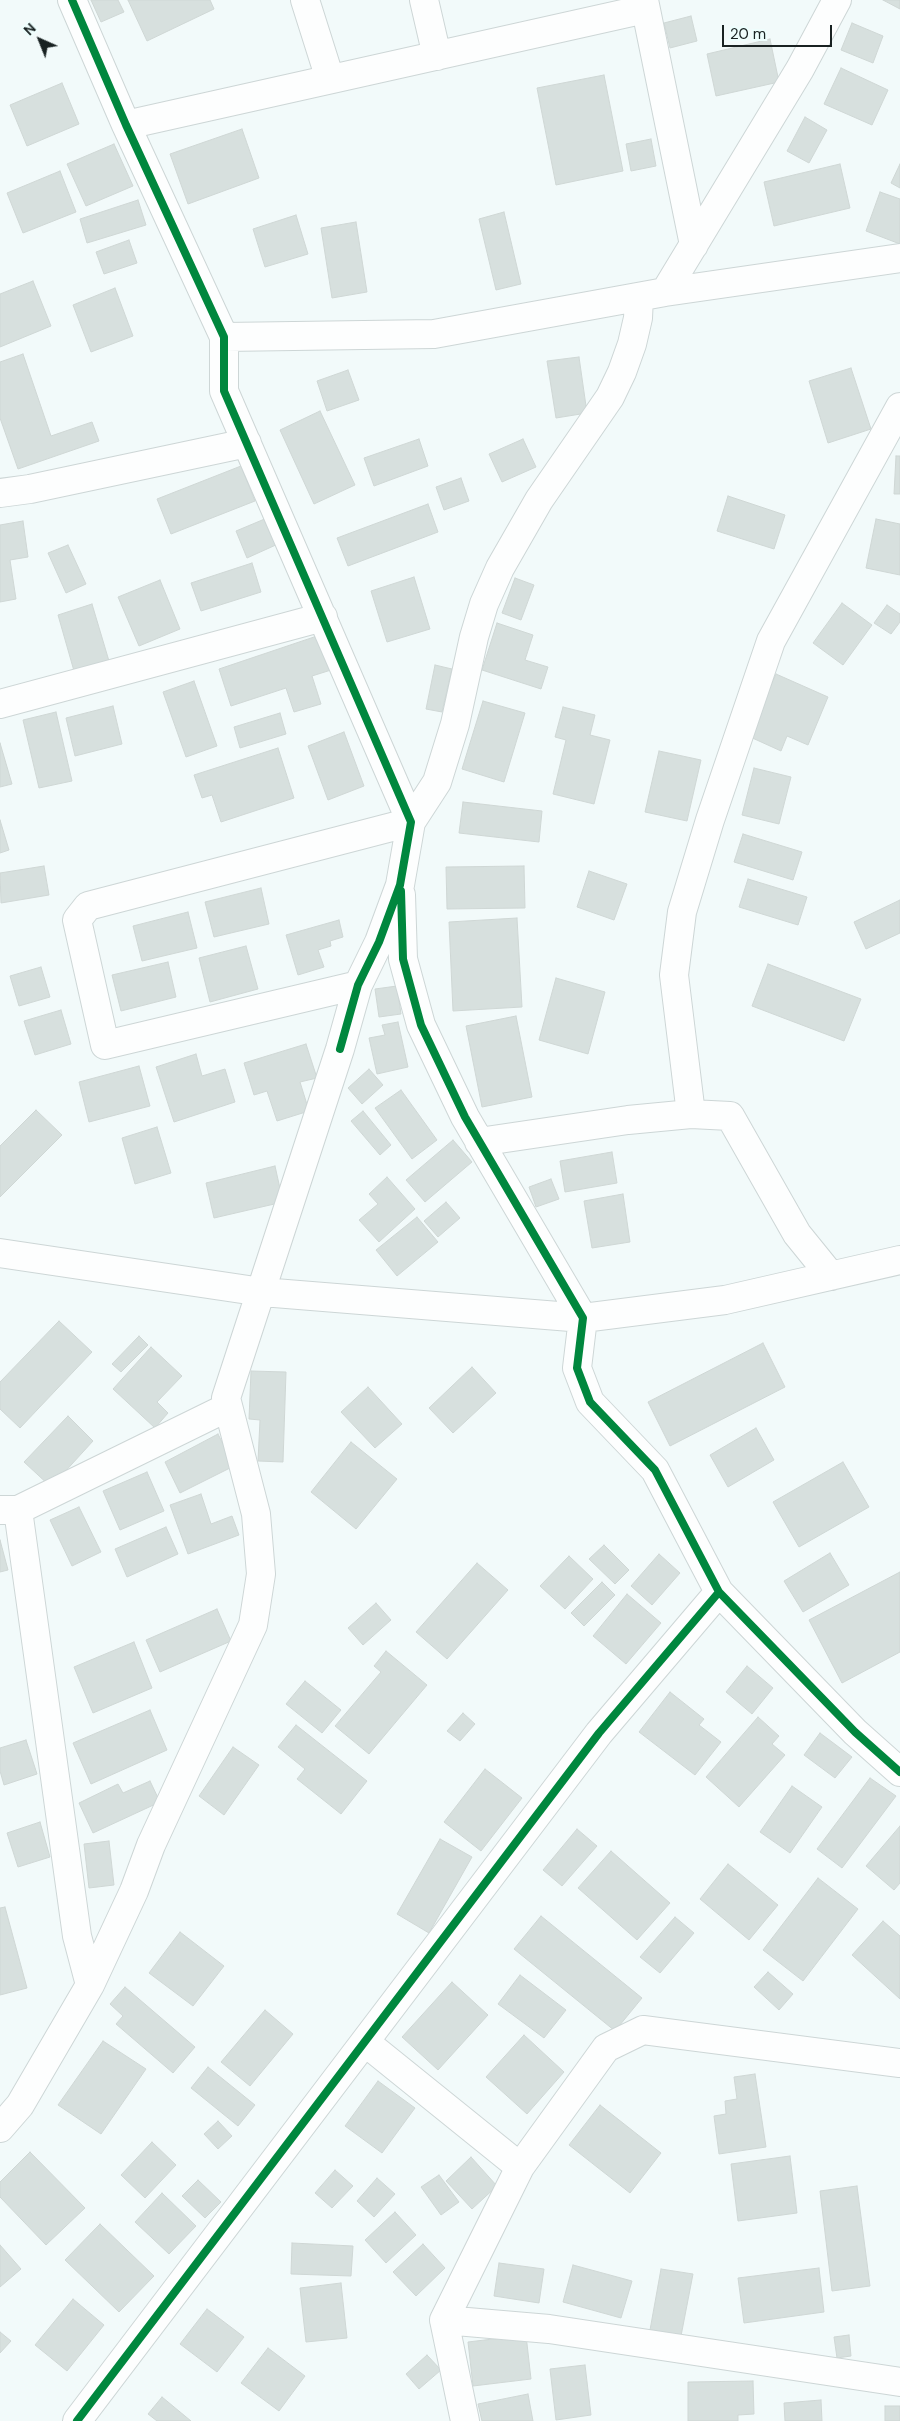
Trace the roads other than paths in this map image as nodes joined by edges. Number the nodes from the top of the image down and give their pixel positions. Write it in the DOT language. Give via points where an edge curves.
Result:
graph roads {
  1 [pos="72,0"];
  2 [pos="305,0"];
  3 [pos="424,0"];
  4 [pos="837,0"];
  5 [pos="645,4"];
  6 [pos="436,56"];
  7 [pos="330,80"];
  8 [pos="126,125"];
  9 [pos="694,245"];
  10 [pos="900,258"];
  11 [pos="652,295"];
  12 [pos="224,337"];
  13 [pos="900,407"];
  14 [pos="247,443"];
  15 [pos="0,493"];
  16 [pos="323,617"];
  17 [pos="0,704"];
  18 [pos="412,822"];
  19 [pos="400,885"];
  20 [pos="358,985"];
  21 [pos="691,1114"];
  22 [pos="480,1142"];
  23 [pos="0,1253"];
  24 [pos="900,1260"];
  25 [pos="831,1276"];
  26 [pos="262,1292"];
  27 [pos="582,1318"];
  28 [pos="228,1407"];
  29 [pos="9,1510"];
  30 [pos="719,1592"];
  31 [pos="900,1772"];
  32 [pos="90,1986"];
  33 [pos="365,2042"];
  34 [pos="900,2063"];
  35 [pos="0,2128"];
  36 [pos="520,2167"];
  37 [pos="444,2320"];
  38 [pos="900,2382"];
  39 [pos="77,2421"];
  40 [pos="465,2421"];
  1 -- 8 [label="street"];
  2 -- 7 [label="street"];
  3 -- 6 [label="street"];
  4 -- 9 [label="street" via="800,69"];
  5 -- 6 [label="street"];
  5 -- 9 [label="street"];
  6 -- 7 [label="street"];
  7 -- 8 [label="street"];
  8 -- 12 [label="street"];
  9 -- 11 [label="street"];
  10 -- 11 [label="street"];
  11 -- 12 [label="street" via="434,334"];
  11 -- 18 [label="street" via="638,318 632,344 610,398 539,500 492,586 474,637 455,724 437,782"];
  12 -- 14 [label="street" via="224,391"];
  13 -- 21 [label="street" via="771,641 682,912 674,975"];
  14 -- 15 [label="street"];
  14 -- 16 [label="street"];
  16 -- 17 [label="street"];
  16 -- 18 [label="street"];
  18 -- 19 [label="street"];
  18 -- 20 [label="street" via="88,906 77,920 105,1045"];
  19 -- 20 [label="street" via="379,942"];
  19 -- 22 [label="street" via="403,959 422,1025"];
  20 -- 26 [label="street"];
  21 -- 22 [label="street"];
  21 -- 25 [label="street" via="730,1116 797,1234"];
  22 -- 27 [label="street"];
  23 -- 26 [label="street"];
  24 -- 25 [label="street"];
  25 -- 27 [label="street" via="725,1300"];
  26 -- 27 [label="street"];
  26 -- 28 [label="street" via="226,1398"];
  27 -- 30 [label="street" via="577,1368 590,1402 655,1470"];
  28 -- 29 [label="street"];
  28 -- 32 [label="street" via="256,1514 260,1574 254,1625 151,1845 134,1891"];
  29 -- 32 [label="street" via="77,1936"];
  30 -- 31 [label="street" via="855,1732"];
  30 -- 33 [label="street" via="599,1733"];
  32 -- 35 [label="street" via="20,2105"];
  33 -- 36 [label="street"];
  33 -- 39 [label="street"];
  34 -- 36 [label="street" via="642,2030 606,2048"];
  36 -- 37 [label="street"];
  37 -- 38 [label="street" via="549,2329"];
  37 -- 40 [label="street"];
}
